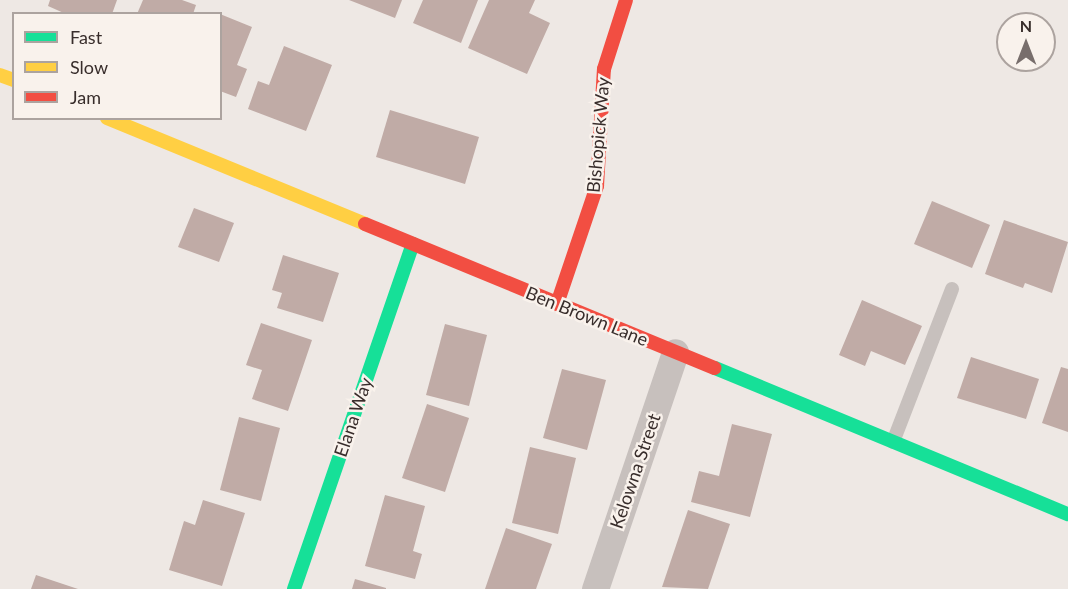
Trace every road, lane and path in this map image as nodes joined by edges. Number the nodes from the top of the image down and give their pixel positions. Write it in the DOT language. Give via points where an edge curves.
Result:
graph roads {
  1 [pos="627,0"];
  2 [pos="112,120"];
  3 [pos="412,244"];
  4 [pos="952,289"];
  5 [pos="557,304"];
  6 [pos="675,352"];
  7 [pos="893,442"];
  8 [pos="1068,514"];
  9 [pos="294,589"];
  10 [pos="595,589"];
  1 -- 5 [label="street, Bishopick Way" via="603,69 597,186"];
  2 -- 3 [label="street, Ben Brown Lane"];
  3 -- 5 [label="street, Ben Brown Lane"];
  3 -- 9 [label="street, Elana Way"];
  4 -- 7 [label="lane"];
  5 -- 6 [label="street, Ben Brown Lane"];
  6 -- 7 [label="street, Ben Brown Lane"];
  6 -- 10 [label="street, Kelowna Street"];
  7 -- 8 [label="street, Ben Brown Lane"];
}
